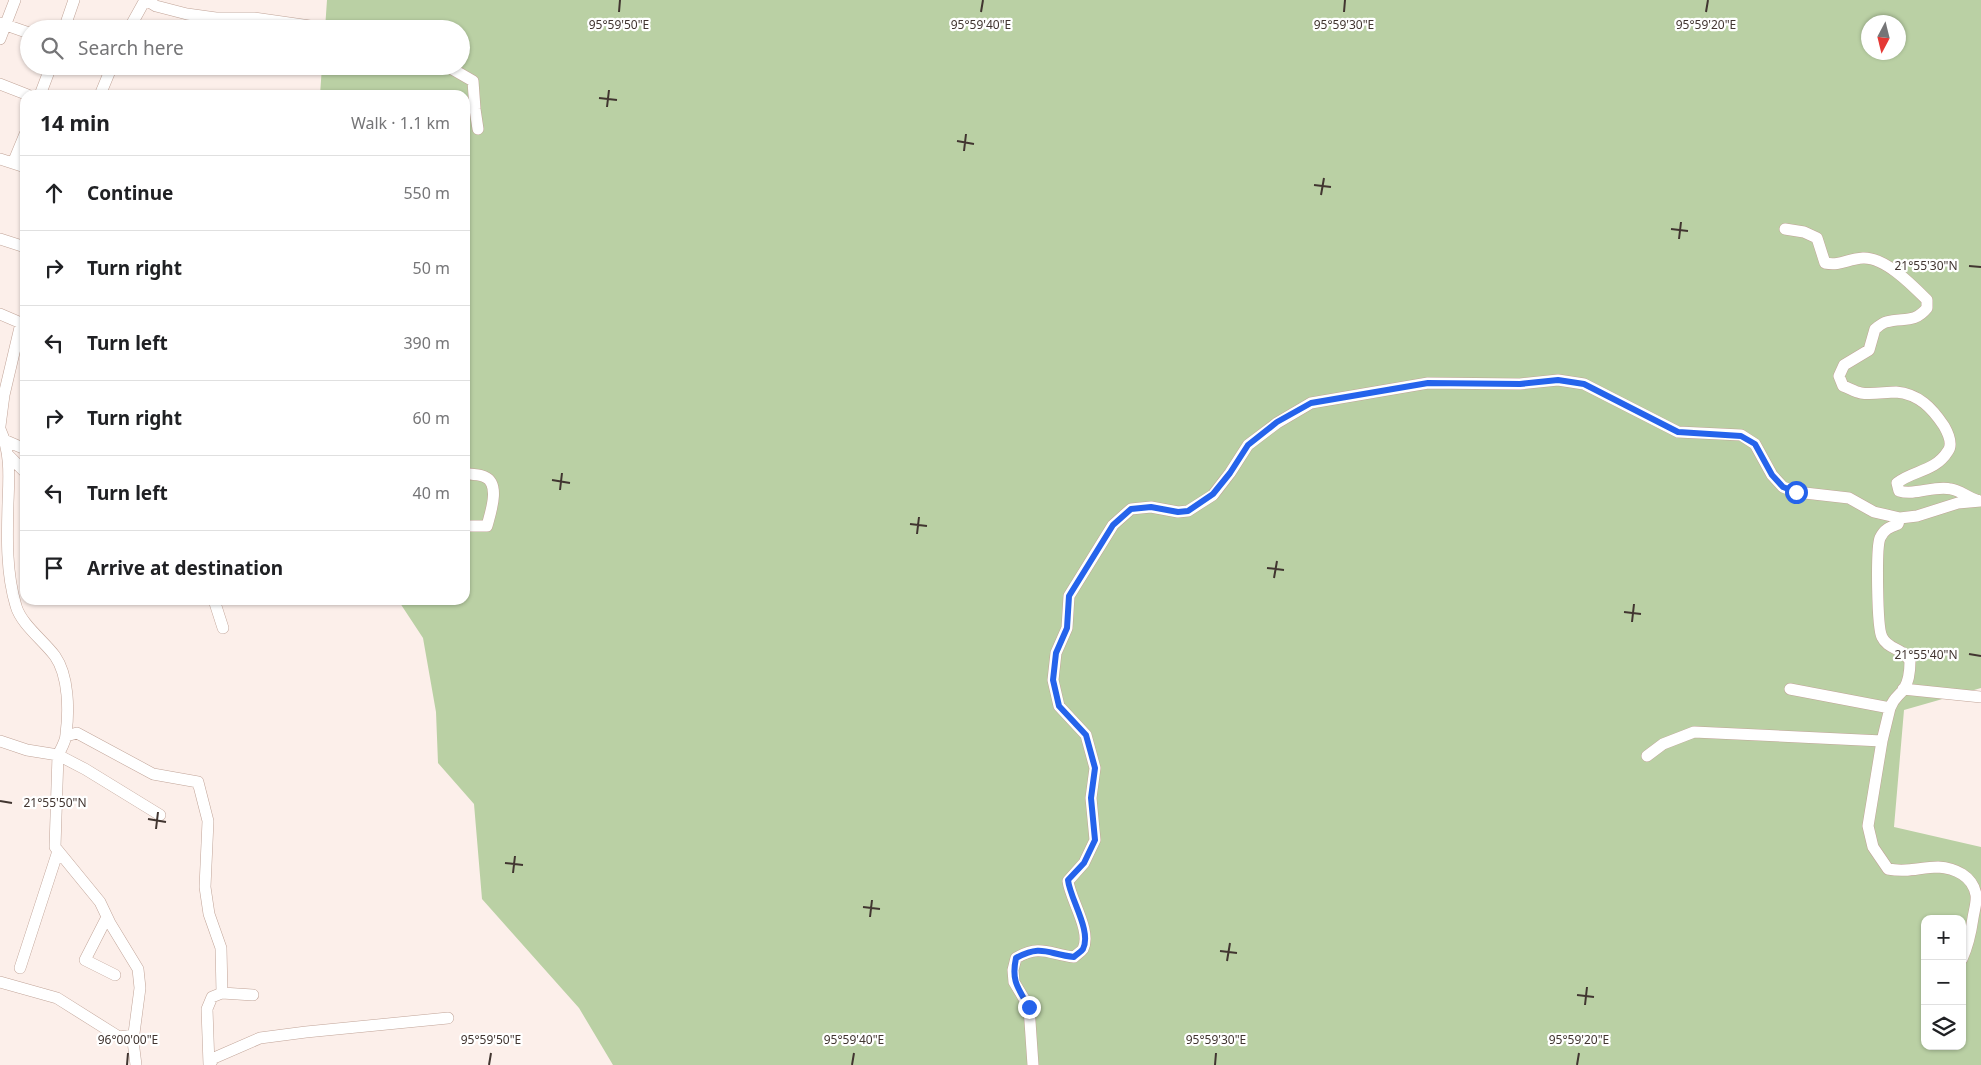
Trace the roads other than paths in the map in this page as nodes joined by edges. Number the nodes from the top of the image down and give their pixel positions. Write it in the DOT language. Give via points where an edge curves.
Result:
graph roads {
  1 [pos="15,0"];
  2 [pos="74,0"];
  3 [pos="151,2"];
  4 [pos="67,20"];
  5 [pos="136,20"];
  6 [pos="268,20"];
  7 [pos="3,23"];
  8 [pos="20,30"];
  9 [pos="0,39"];
  10 [pos="48,75"];
  11 [pos="108,75"];
  12 [pos="463,75"];
  13 [pos="0,84"];
  14 [pos="42,90"];
  15 [pos="102,90"];
  16 [pos="20,92"];
  17 [pos="478,129"];
  18 [pos="20,146"];
  19 [pos="0,159"];
  20 [pos="13,164"];
  21 [pos="20,166"];
  22 [pos="1785,229"];
  23 [pos="0,239"];
  24 [pos="20,246"];
  25 [pos="0,314"];
  26 [pos="20,324"];
  27 [pos="20,337"];
  28 [pos="0,427"];
  29 [pos="3,440"];
  30 [pos="20,446"];
  31 [pos="9,456"];
  32 [pos="20,467"];
  33 [pos="470,475"];
  34 [pos="1981,501"];
  35 [pos="1900,518"];
  36 [pos="470,526"];
  37 [pos="216,605"];
  38 [pos="223,628"];
  39 [pos="1904,689"];
  40 [pos="1790,690"];
  41 [pos="1981,697"];
  42 [pos="1890,708"];
  43 [pos="66,736"];
  44 [pos="0,741"];
  45 [pos="1882,741"];
  46 [pos="58,755"];
  47 [pos="1646,756"];
  48 [pos="160,815"];
  49 [pos="58,851"];
  50 [pos="107,917"];
  51 [pos="1966,949"];
  52 [pos="20,968"];
  53 [pos="115,975"];
  54 [pos="0,982"];
  55 [pos="222,993"];
  56 [pos="253,995"];
  57 [pos="448,1018"];
  58 [pos="134,1035"];
  59 [pos="136,1065"];
  60 [pos="209,1065"];
  61 [pos="1032,1065"];
  1 -- 7 [label="street"];
  2 -- 4 [label="street"];
  3 -- 5 [label="street"];
  3 -- 6 [label="street" via="187,14"];
  7 -- 8 [label="street"];
  7 -- 9 [label="street"];
  10 -- 14 [label="street"];
  11 -- 15 [label="street"];
  12 -- 17 [label="street" via="473,81"];
  13 -- 16 [label="street"];
  18 -- 20 [label="street"];
  19 -- 20 [label="street"];
  20 -- 21 [label="street"];
  22 -- 34 [label="street" via="1816,238 1825,263 1836,265 1862,258 1875,259 1927,300 1927,308 1921,315 1885,322 1875,328 1869,350 1844,365 1839,376 1843,386 1861,393 1896,392 1914,396 1929,405 1947,432 1950,450 1936,464 1903,478 1897,483 1899,491 1953,489"];
  23 -- 24 [label="street"];
  25 -- 26 [label="street"];
  27 -- 28 [label="street" via="4,395"];
  28 -- 29 [label="street"];
  29 -- 30 [label="street"];
  29 -- 31 [label="street"];
  31 -- 32 [label="street"];
  31 -- 43 [label="street" via="10,581 16,608 56,657 63,673 67,690"];
  33 -- 36 [label="street" via="486,477 494,493 487,526"];
  34 -- 35 [label="street" via="1958,503"];
  35 -- 39 [label="street" via="1898,524 1886,529 1880,537 1877,550 1881,637 1887,644 1901,650 1910,661"];
  35 -- 61 [label="street" via="1874,512 1849,498 1796,492 1783,487 1772,475 1755,444 1741,436 1678,432 1584,384 1558,380 1520,384 1428,383 1311,403 1277,422 1248,445 1213,494 1188,511 1151,507 1131,509 1113,525 1069,596 1067,628 1056,653 1053,680 1059,706 1086,735 1095,768 1091,798 1095,840 1084,863 1068,880 1085,938 1082,950 1074,957 1039,949 1016,958 1014,982 1029,1007"];
  37 -- 38 [label="street"];
  39 -- 41 [label="street"];
  39 -- 42 [label="street" via="1894,698"];
  40 -- 42 [label="street"];
  42 -- 45 [label="street"];
  43 -- 46 [label="street"];
  43 -- 55 [label="street" via="78,733 152,774 198,782 208,822 205,887 209,914 221,948"];
  44 -- 46 [label="street"];
  45 -- 47 [label="street" via="1694,732 1663,744"];
  45 -- 51 [label="street" via="1868,826 1873,847 1888,869 1946,868 1956,870 1970,881 1976,896"];
  46 -- 48 [label="street"];
  46 -- 49 [label="street" via="55,847"];
  49 -- 50 [label="street" via="100,902"];
  49 -- 52 [label="street"];
  50 -- 53 [label="street" via="85,960"];
  50 -- 58 [label="street" via="138,970 140,988"];
  54 -- 58 [label="street" via="57,998 119,1037"];
  55 -- 56 [label="street"];
  55 -- 60 [label="street" via="212,997 207,1009"];
  57 -- 60 [label="street" via="260,1038 214,1058"];
  58 -- 59 [label="street"];
}
